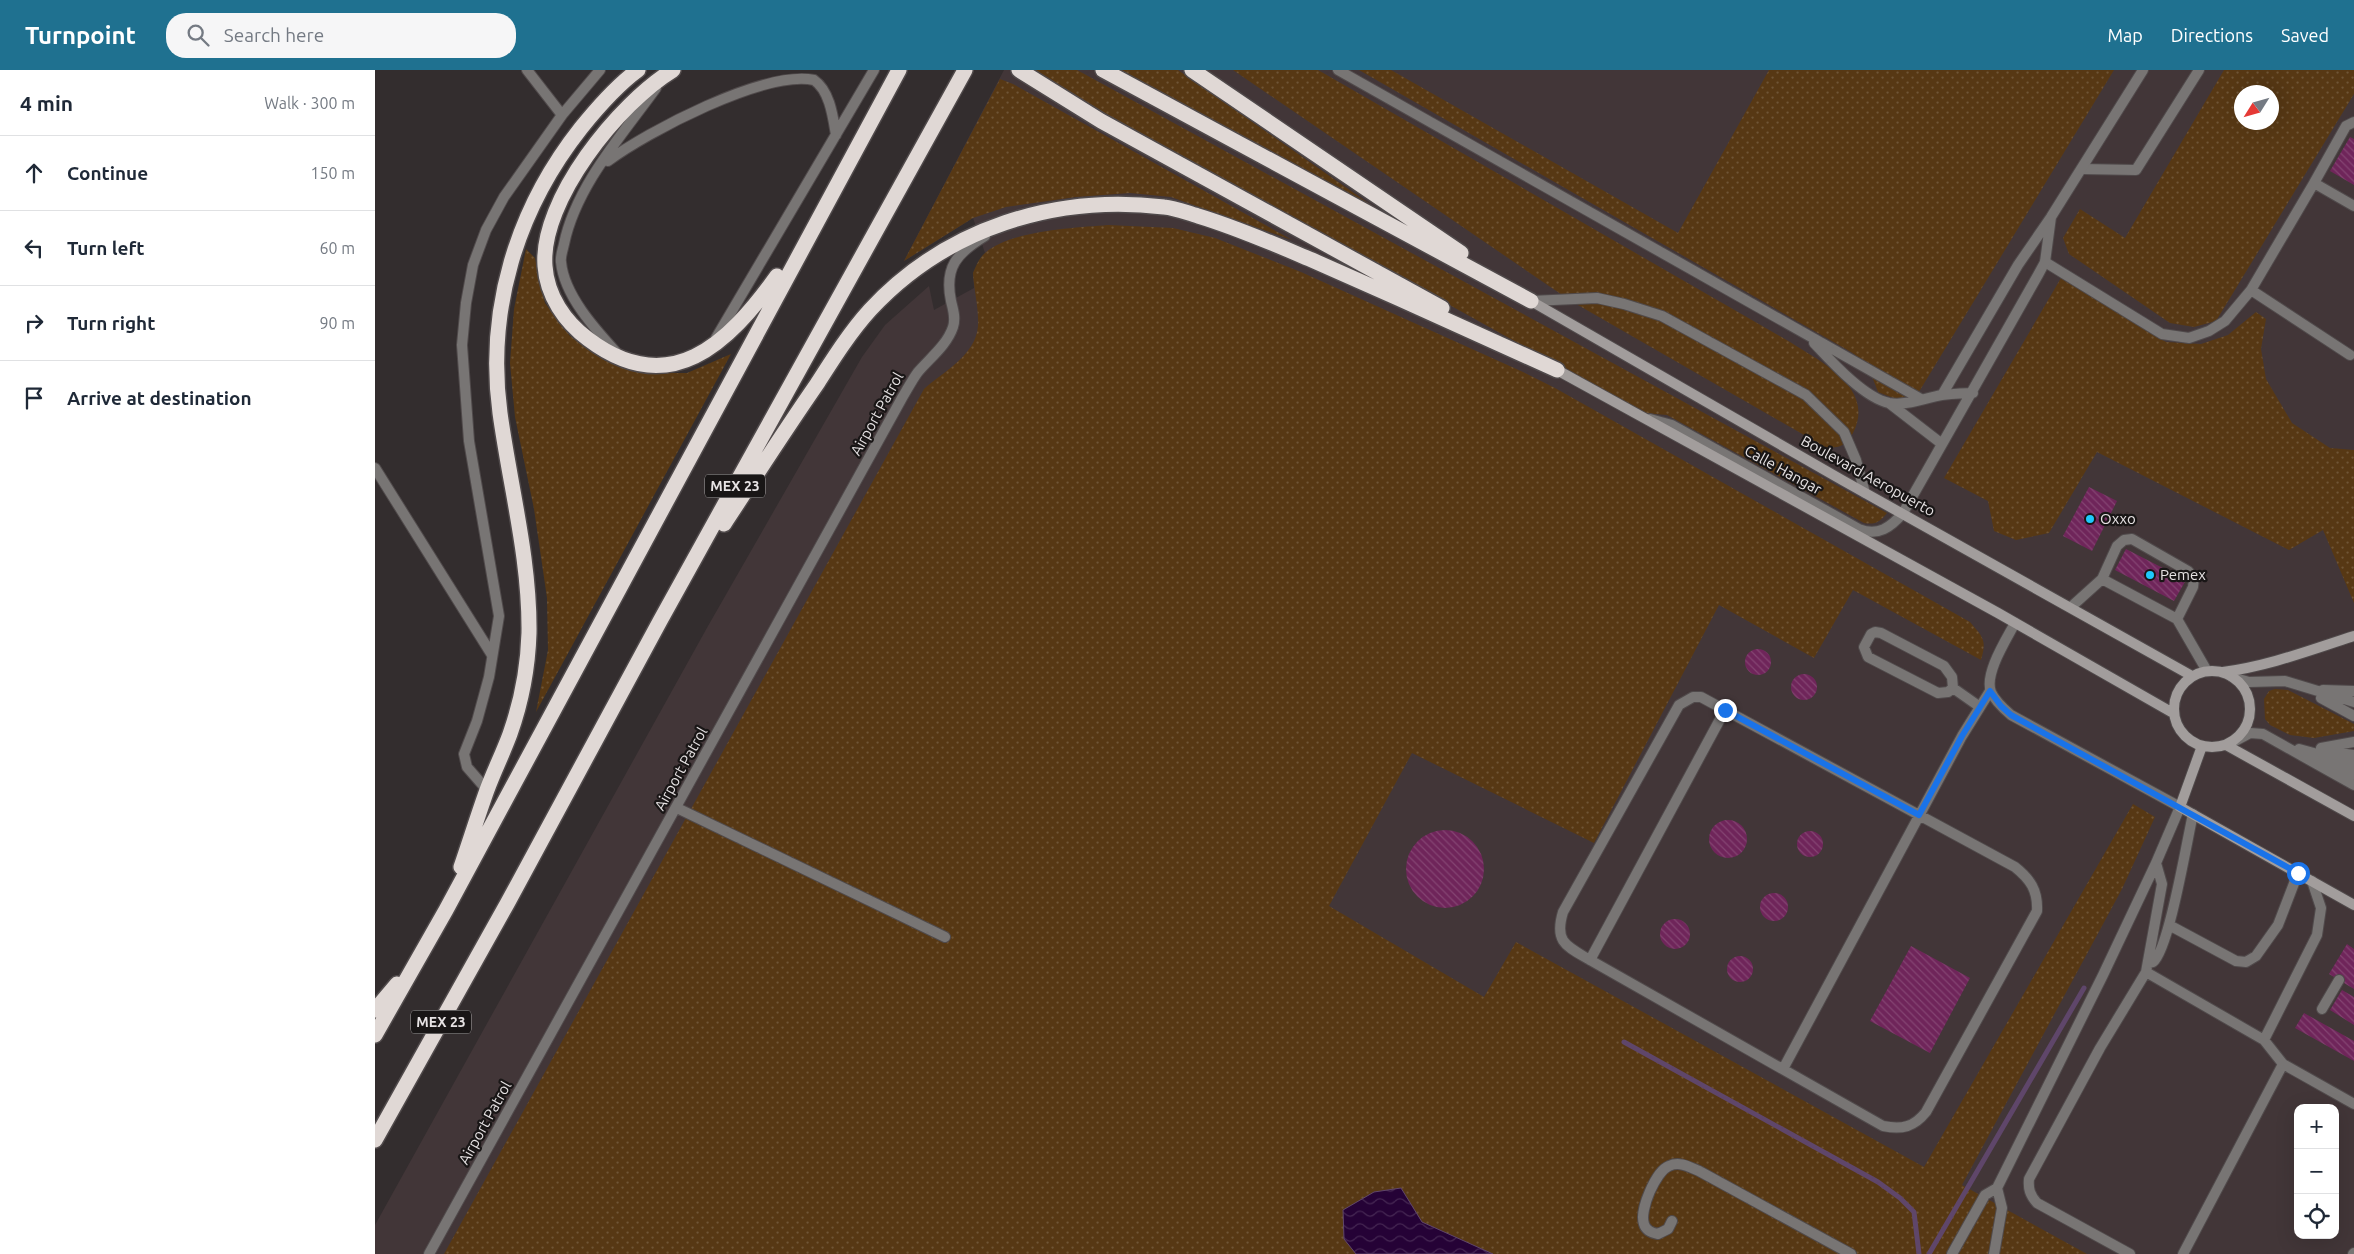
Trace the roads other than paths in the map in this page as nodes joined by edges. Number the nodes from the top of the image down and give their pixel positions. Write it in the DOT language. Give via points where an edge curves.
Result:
graph roads {
  1 [pos="527,70"];
  2 [pos="600,70"];
  3 [pos="638,70"];
  4 [pos="874,70"];
  5 [pos="899,70"];
  6 [pos="965,70"];
  7 [pos="1019,70"];
  8 [pos="1103,70"];
  9 [pos="1192,70"];
  10 [pos="1338,70"];
  11 [pos="2143,70"];
  12 [pos="2199,70"];
  13 [pos="669,73"];
  14 [pos="563,115"];
  15 [pos="2354,122"];
  16 [pos="836,135"];
  17 [pos="601,166"];
  18 [pos="2082,169"];
  19 [pos="2314,183"];
  20 [pos="2354,206"];
  21 [pos="1013,218"];
  22 [pos="2051,218"];
  23 [pos="812,228"];
  24 [pos="2045,262"];
  25 [pos="2251,290"];
  26 [pos="1531,301"];
  27 [pos="1807,335"];
  28 [pos="710,347"];
  29 [pos="2350,355"];
  30 [pos="625,362"];
  31 [pos="1557,370"];
  32 [pos="1973,393"];
  33 [pos="1943,395"];
  34 [pos="1921,399"];
  35 [pos="1889,403"];
  36 [pos="1646,418"];
  37 [pos="1942,444"];
  38 [pos="375,468"];
  39 [pos="1865,493"];
  40 [pos="1903,513"];
  41 [pos="2102,579"];
  42 [pos="2071,607"];
  43 [pos="2177,619"];
  44 [pos="660,621"];
  45 [pos="2015,623"];
  46 [pos="2354,636"];
  47 [pos="492,655"];
  48 [pos="2207,671"];
  49 [pos="2221,672"];
  50 [pos="2192,676"];
  51 [pos="2233,677"];
  52 [pos="2300,686"];
  53 [pos="1953,688"];
  54 [pos="1990,691"];
  55 [pos="2354,691"];
  56 [pos="2354,697"];
  57 [pos="2354,702"];
  58 [pos="1979,707"];
  59 [pos="2354,709"];
  60 [pos="1725,710"];
  61 [pos="2173,713"];
  62 [pos="2354,716"];
  63 [pos="2273,739"];
  64 [pos="2354,742"];
  65 [pos="2231,743"];
  66 [pos="2289,745"];
  67 [pos="2202,746"];
  68 [pos="2306,748"];
  69 [pos="2321,748"];
  70 [pos="2354,748"];
  71 [pos="2354,755"];
  72 [pos="2354,764"];
  73 [pos="2354,774"];
  74 [pos="2354,785"];
  75 [pos="487,790"];
  76 [pos="2180,807"];
  77 [pos="677,808"];
  78 [pos="2193,814"];
  79 [pos="1919,815"];
  80 [pos="2354,816"];
  81 [pos="2156,863"];
  82 [pos="2298,873"];
  83 [pos="2312,881"];
  84 [pos="2354,905"];
  85 [pos="446,910"];
  86 [pos="2169,925"];
  87 [pos="945,937"];
  88 [pos="419,959"];
  89 [pos="1590,960"];
  90 [pos="2147,967"];
  91 [pos="2339,980"];
  92 [pos="375,1010"];
  93 [pos="2322,1010"];
  94 [pos="375,1035"];
  95 [pos="2264,1040"];
  96 [pos="2283,1064"];
  97 [pos="1783,1069"];
  98 [pos="2354,1104"];
  99 [pos="375,1140"];
  100 [pos="1997,1188"];
  101 [pos="1672,1221"];
  102 [pos="429,1254"];
  103 [pos="1851,1254"];
  104 [pos="1952,1254"];
  105 [pos="1994,1254"];
  106 [pos="2130,1254"];
  107 [pos="2183,1254"];
  1 -- 14 [label="street"];
  2 -- 14 [label="street"];
  3 -- 75 [label="highway" via="590,116 547,176 524,223 501,307 497,352 500,412 524,558 529,636 523,684 511,733"];
  4 -- 16 [label="street"];
  5 -- 23 [label="highway, MEX 23"];
  6 -- 44 [label="highway, MEX 23"];
  7 -- 31 [label="highway" via="1101,121"];
  8 -- 26 [label="highway"];
  9 -- 26 [label="highway"];
  10 -- 27 [label="street"];
  11 -- 18 [label="street"];
  12 -- 18 [label="street" via="2136,170"];
  13 -- 17 [label="street"];
  13 -- 30 [label="highway" via="637,97 615,120 585,161 559,203 550,224 546,247 545,267 550,290 562,314 578,332"];
  14 -- 47 [label="street" via="504,197 486,230 473,265 466,303 462,345 469,441 499,616"];
  15 -- 19 [label="street" via="2346,126"];
  16 -- 17 [label="street" via="830,101 814,80 788,71 752,78 700,99"];
  16 -- 28 [label="street"];
  17 -- 30 [label="street" via="580,196 560,262 571,293 596,330"];
  18 -- 22 [label="street"];
  19 -- 20 [label="street"];
  19 -- 25 [label="street"];
  21 -- 31 [label="highway" via="1065,208 1117,204 1167,207 1237,228"];
  21 -- 44 [label="highway" via="940,252 904,277 869,311"];
  21 -- 77 [label="street, Airport Patrol" via="976,242 950,270 948,284 954,312 953,326 946,341 917,374 902,398"];
  22 -- 24 [label="street"];
  22 -- 33 [label="street" via="2018,266"];
  23 -- 28 [label="highway" via="752,310 724,339"];
  23 -- 85 [label="highway, MEX 23"];
  24 -- 25 [label="street" via="2162,334 2189,338 2225,321"];
  24 -- 32 [label="street, Calle Hangar"];
  25 -- 29 [label="street"];
  26 -- 39 [label="street, Boulevard Aeropuerto"];
  26 -- 39 [label="street" via="1597,298 1662,316 1806,395 1844,432"];
  27 -- 34 [label="street"];
  27 -- 35 [label="street" via="1860,386"];
  28 -- 30 [label="highway" via="677,364 651,366"];
  31 -- 36 [label="street"];
  32 -- 33 [label="street"];
  32 -- 37 [label="street, Calle Hangar"];
  33 -- 34 [label="street"];
  34 -- 35 [label="street"];
  35 -- 37 [label="street"];
  36 -- 40 [label="street, Calle Hangar" via="1672,426 1867,532 1882,531"];
  36 -- 45 [label="street"];
  37 -- 40 [label="street, Calle Hangar"];
  38 -- 47 [label="street"];
  39 -- 40 [label="street, Boulevard Aeropuerto"];
  40 -- 42 [label="street, Boulevard Aeropuerto"];
  41 -- 42 [label="street"];
  41 -- 43 [label="street"];
  41 -- 43 [label="street" via="2117,546 2124,540 2132,540 2162,554 2188,570 2194,578 2193,587"];
  42 -- 50 [label="street, Boulevard Aeropuerto"];
  43 -- 48 [label="street"];
  44 -- 99 [label="highway, MEX 23"];
  45 -- 54 [label="street" via="1991,671"];
  45 -- 61 [label="street"];
  46 -- 49 [label="street" via="2273,662"];
  47 -- 75 [label="street" via="477,721 464,754 467,767"];
  48 -- 49 [label="street"];
  48 -- 50 [label="street"];
  49 -- 51 [label="street"];
  50 -- 61 [label="street" via="2177,692"];
  51 -- 52 [label="street" via="2249,682 2285,681"];
  51 -- 65 [label="street" via="2248,695 2250,707 2247,726"];
  52 -- 55 [label="street"];
  52 -- 56 [label="street"];
  52 -- 57 [label="street"];
  52 -- 59 [label="street"];
  52 -- 62 [label="street"];
  53 -- 53 [label="street" via="1938,693 1868,657 1865,642 1873,632 1881,633 1944,666 1952,676"];
  53 -- 58 [label="street"];
  54 -- 58 [label="street"];
  54 -- 76 [label="street" via="2011,715"];
  58 -- 79 [label="street"];
  60 -- 79 [label="street"];
  60 -- 89 [label="street"];
  60 -- 89 [label="street" via="1701,697 1689,698 1679,704 1563,912 1559,924 1561,939 1565,945"];
  61 -- 67 [label="street" via="2182,734"];
  63 -- 65 [label="street" via="2256,732"];
  63 -- 66 [label="street"];
  63 -- 74 [label="street"];
  64 -- 69 [label="street"];
  65 -- 67 [label="street" via="2214,748"];
  65 -- 80 [label="street"];
  66 -- 68 [label="street"];
  66 -- 72 [label="street"];
  66 -- 73 [label="street"];
  67 -- 76 [label="street"];
  68 -- 69 [label="street"];
  68 -- 71 [label="street"];
  69 -- 70 [label="street"];
  75 -- 85 [label="highway"];
  76 -- 78 [label="street"];
  76 -- 81 [label="street"];
  77 -- 87 [label="street"];
  77 -- 102 [label="street, Airport Patrol"];
  78 -- 82 [label="street"];
  78 -- 86 [label="street"];
  79 -- 97 [label="street"];
  79 -- 97 [label="street" via="2028,877 2038,899 2037,910 1926,1112 1913,1124 1903,1128 1883,1126"];
  81 -- 90 [label="street" via="2162,884"];
  81 -- 100 [label="street"];
  82 -- 83 [label="street"];
  82 -- 86 [label="street" via="2277,925 2256,956 2245,962 2236,961"];
  83 -- 84 [label="street"];
  83 -- 95 [label="street" via="2321,908 2317,935"];
  85 -- 88 [label="highway, MEX 23"];
  86 -- 90 [label="street" via="2160,954"];
  88 -- 92 [label="highway"];
  88 -- 94 [label="highway, MEX 23"];
  89 -- 97 [label="street"];
  90 -- 95 [label="street"];
  90 -- 106 [label="street" via="2029,1179 2029,1191 2037,1203"];
  91 -- 93 [label="street"];
  95 -- 96 [label="street"];
  96 -- 98 [label="street"];
  96 -- 107 [label="street"];
  100 -- 104 [label="street" via="1985,1195"];
  100 -- 105 [label="street" via="2002,1208"];
  101 -- 103 [label="street" via="1668,1229 1658,1234 1649,1232 1643,1224 1643,1215 1658,1175 1669,1166 1682,1164"];
}
